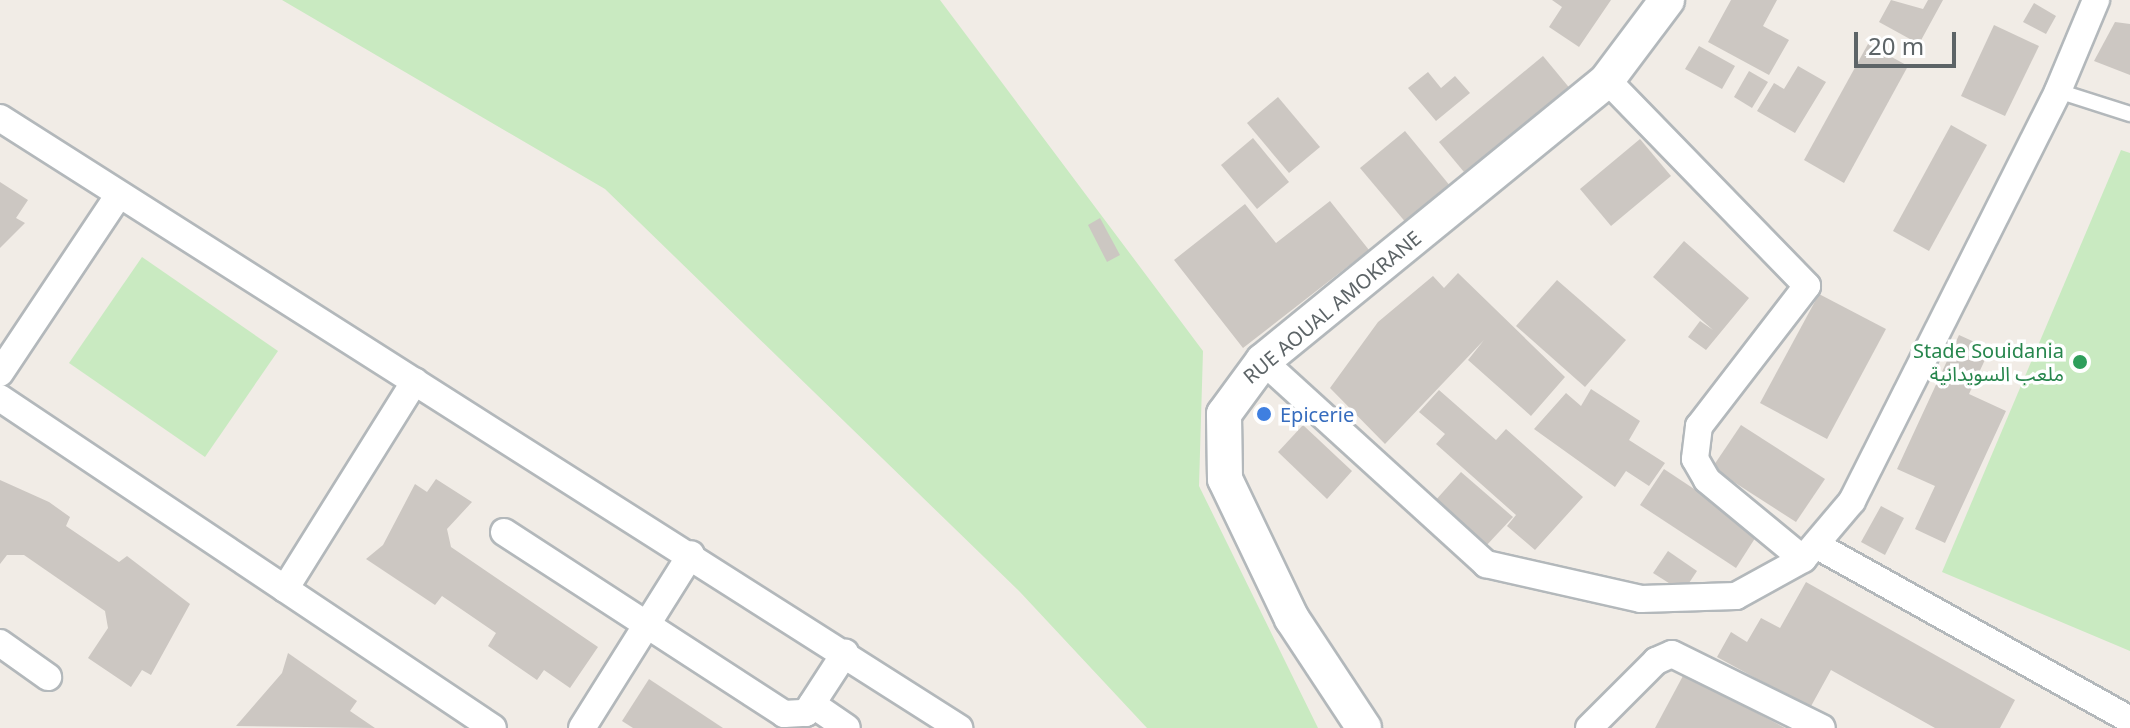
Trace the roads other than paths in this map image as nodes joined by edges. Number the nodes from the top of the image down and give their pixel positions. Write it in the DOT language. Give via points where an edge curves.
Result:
graph roads {
  1 [pos="1667,0"];
  2 [pos="2096,0"];
  3 [pos="1607,80"];
  4 [pos="2058,91"];
  5 [pos="2130,114"];
  6 [pos="0,118"];
  7 [pos="118,196"];
  8 [pos="1263,361"];
  9 [pos="0,373"];
  10 [pos="415,381"];
  11 [pos="0,398"];
  12 [pos="504,532"];
  13 [pos="1810,552"];
  14 [pos="691,554"];
  15 [pos="285,589"];
  16 [pos="646,626"];
  17 [pos="0,643"];
  18 [pos="845,653"];
  19 [pos="48,677"];
  20 [pos="812,704"];
  21 [pos="2130,720"];
  22 [pos="493,728"];
  23 [pos="582,728"];
  24 [pos="847,728"];
  25 [pos="959,728"];
  26 [pos="1364,728"];
  27 [pos="1589,728"];
  28 [pos="1822,728"];
  1 -- 3 [label="street, RUE AOUAL AMOKRANE"];
  2 -- 4 [label="street"];
  3 -- 8 [label="street, RUE AOUAL AMOKRANE"];
  3 -- 13 [label="street" via="1807,286 1699,426 1695,459 1707,480"];
  4 -- 5 [label="lane"];
  4 -- 13 [label="street" via="1852,501"];
  6 -- 7 [label="street"];
  7 -- 9 [label="street"];
  7 -- 10 [label="street"];
  8 -- 13 [label="street" via="1486,564 1529,579 1689,601 1736,596"];
  8 -- 26 [label="street, RUE AOUAL AMOKRANE" via="1224,414 1225,479 1292,619"];
  10 -- 14 [label="street"];
  10 -- 15 [label="street"];
  11 -- 15 [label="street"];
  12 -- 16 [label="street"];
  13 -- 21 [label="street"];
  14 -- 16 [label="street"];
  14 -- 18 [label="street"];
  15 -- 22 [label="street"];
  16 -- 20 [label="street" via="784,714 795,717"];
  16 -- 23 [label="street"];
  17 -- 19 [label="street"];
  18 -- 20 [label="street"];
  18 -- 25 [label="street"];
  20 -- 24 [label="street"];
  27 -- 28 [label="street" via="1656,661 1672,654"];
}
